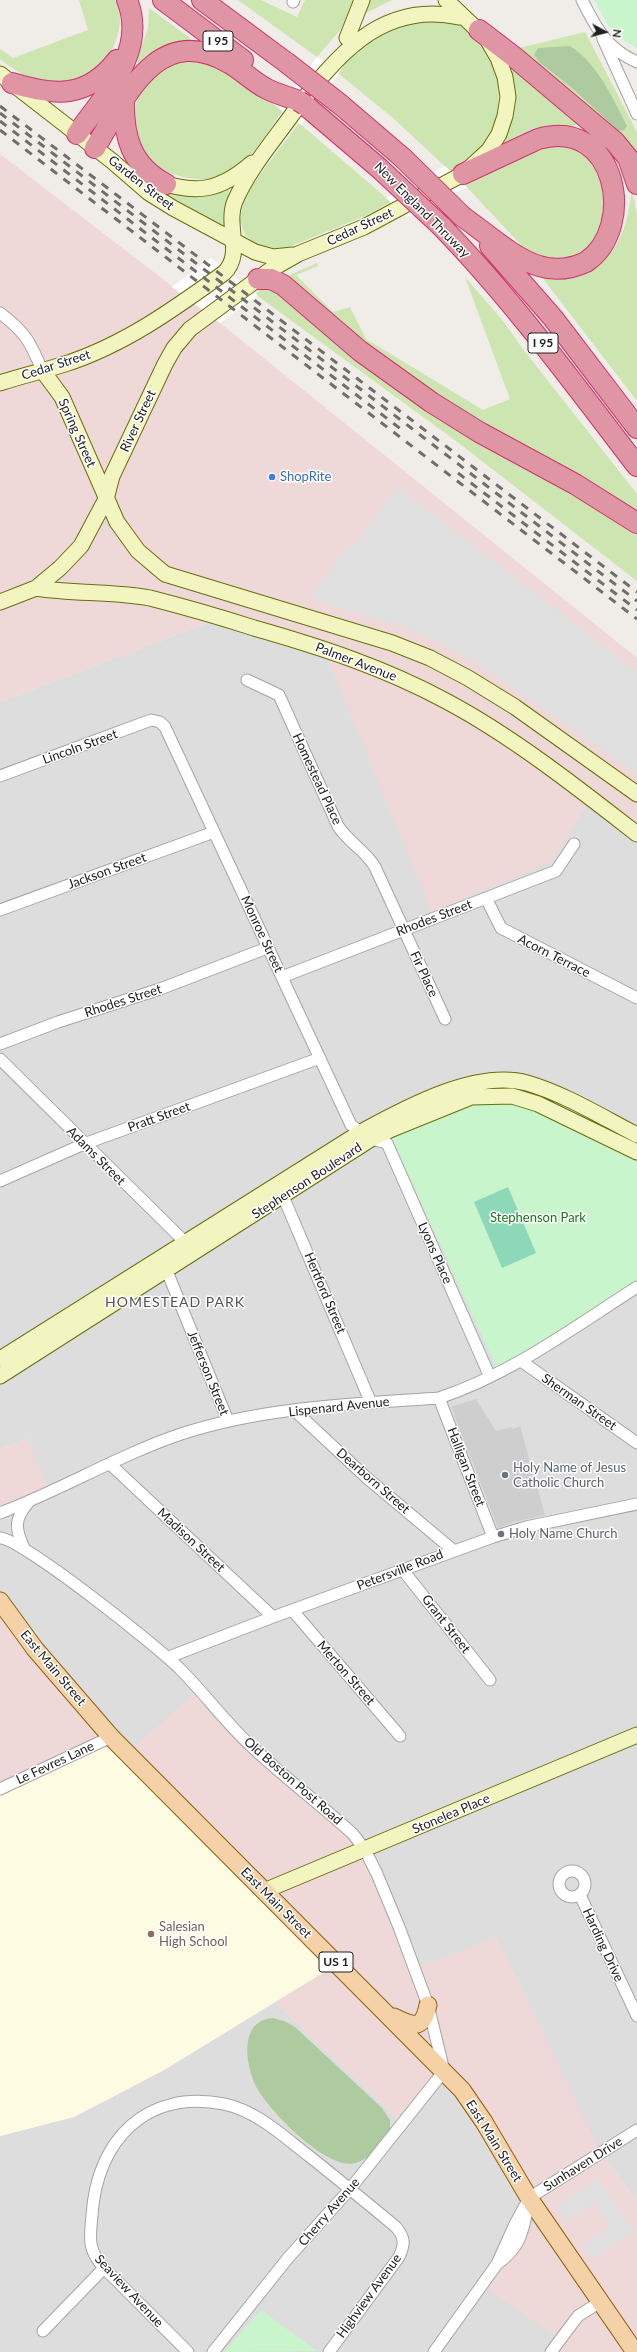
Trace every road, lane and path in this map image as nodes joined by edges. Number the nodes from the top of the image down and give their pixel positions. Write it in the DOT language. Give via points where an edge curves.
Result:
graph roads {
  1 [pos="127,0"];
  2 [pos="163,0"];
  3 [pos="202,0"];
  4 [pos="362,0"];
  5 [pos="446,0"];
  6 [pos="582,0"];
  7 [pos="476,28"];
  8 [pos="132,34"];
  9 [pos="602,37"];
  10 [pos="342,48"];
  11 [pos="637,62"];
  12 [pos="6,79"];
  13 [pos="270,86"];
  14 [pos="124,99"];
  15 [pos="637,114"];
  16 [pos="77,134"];
  17 [pos="95,148"];
  18 [pos="264,154"];
  19 [pos="112,161"];
  20 [pos="463,174"];
  21 [pos="166,184"];
  22 [pos="637,184"];
  23 [pos="463,217"];
  24 [pos="233,241"];
  25 [pos="298,254"];
  26 [pos="258,279"];
  27 [pos="0,313"];
  28 [pos="42,370"];
  29 [pos="0,383"];
  30 [pos="637,428"];
  31 [pos="637,466"];
  32 [pos="106,499"];
  33 [pos="637,522"];
  34 [pos="36,588"];
  35 [pos="0,602"];
  36 [pos="247,680"];
  37 [pos="160,722"];
  38 [pos="0,776"];
  39 [pos="637,794"];
  40 [pos="214,832"];
  41 [pos="637,834"];
  42 [pos="574,844"];
  43 [pos="486,898"];
  44 [pos="0,910"];
  45 [pos="403,929"];
  46 [pos="267,948"];
  47 [pos="282,977"];
  48 [pos="637,998"];
  49 [pos="444,1019"];
  50 [pos="0,1044"];
  51 [pos="320,1058"];
  52 [pos="0,1059"];
  53 [pos="637,1135"];
  54 [pos="366,1136"];
  55 [pos="84,1144"];
  56 [pos="637,1152"];
  57 [pos="0,1181"];
  58 [pos="281,1190"];
  59 [pos="190,1247"];
  60 [pos="164,1264"];
  61 [pos="637,1288"];
  62 [pos="0,1359"];
  63 [pos="521,1361"];
  64 [pos="0,1376"];
  65 [pos="490,1377"];
  66 [pos="439,1398"];
  67 [pos="371,1403"];
  68 [pos="294,1410"];
  69 [pos="228,1421"];
  70 [pos="637,1443"];
  71 [pos="110,1464"];
  72 [pos="28,1502"];
  73 [pos="637,1504"];
  74 [pos="0,1513"];
  75 [pos="493,1537"];
  76 [pos="0,1538"];
  77 [pos="24,1548"];
  78 [pos="453,1550"];
  79 [pos="402,1569"];
  80 [pos="0,1601"];
  81 [pos="292,1611"];
  82 [pos="273,1617"];
  83 [pos="169,1658"];
  84 [pos="490,1680"];
  85 [pos="637,1735"];
  86 [pos="400,1736"];
  87 [pos="111,1737"];
  88 [pos="0,1789"];
  89 [pos="365,1850"];
  90 [pos="264,1891"];
  91 [pos="580,1895"];
  92 [pos="428,2005"];
  93 [pos="390,2016"];
  94 [pos="637,2016"];
  95 [pos="444,2071"];
  96 [pos="637,2130"];
  97 [pos="350,2189"];
  98 [pos="529,2198"];
  99 [pos="104,2268"];
  100 [pos="600,2302"];
  101 [pos="43,2331"];
  102 [pos="188,2352"];
  103 [pos="213,2352"];
  104 [pos="328,2352"];
  105 [pos="434,2352"];
  106 [pos="551,2352"];
  107 [pos="635,2352"];
  1 -- 8 [label="highway" via="132,15"];
  2 -- 13 [label="highway, New England Thruway / I 95"];
  3 -- 23 [label="highway, New England Thruway / I 95, bridge" via="341,105 403,158"];
  4 -- 10 [label="street"];
  5 -- 7 [label="street, Cedar Street"];
  6 -- 9 [label="street"];
  7 -- 10 [label="street" via="442,10 421,6 401,8 373,20"];
  7 -- 20 [label="street, Cedar Street" via="493,48 502,66 507,87 507,106 503,125 494,142"];
  7 -- 22 [label="highway" via="615,142 628,158"];
  8 -- 12 [label="highway" via="121,55 107,71 84,88 54,93"];
  8 -- 16 [label="highway" via="122,69"];
  9 -- 11 [label="street" via="624,56"];
  9 -- 15 [label="street"];
  10 -- 18 [label="street"];
  12 -- 16 [label="street, Garden Street"];
  13 -- 14 [label="highway" via="229,62 210,54 189,51 168,55 147,68"];
  13 -- 31 [label="highway, New England Thruway / I 95, bridge" via="298,101 329,124 441,226 530,327"];
  14 -- 17 [label="highway"];
  14 -- 21 [label="highway" via="124,131 131,152 146,171"];
  16 -- 17 [label="street, Garden Street"];
  17 -- 19 [label="street, Garden Street"];
  18 -- 21 [label="street" via="235,177 219,185 194,189"];
  18 -- 24 [label="street, Cedar Street" via="233,205"];
  19 -- 21 [label="street"];
  19 -- 24 [label="street, Garden Street" via="149,193"];
  20 -- 23 [label="highway" via="538,139 549,136 570,137 589,143 609,160 622,183 624,204 619,227 608,245 588,261 565,269 532,264"];
  20 -- 25 [label="street, Cedar Street" via="364,227"];
  23 -- 30 [label="highway, New England Thruway / I 95" via="548,313"];
  24 -- 25 [label="street, Garden Street" via="267,256"];
  24 -- 28 [label="street, Cedar Street" via="233,256 229,267 177,307 105,348"];
  25 -- 26 [label="street, River Street"];
  26 -- 32 [label="street, River Street" via="202,319 174,348 112,476"];
  26 -- 33 [label="highway" via="271,279 284,285 360,350 431,402"];
  27 -- 28 [label="street" via="21,330 30,342"];
  28 -- 29 [label="street, Cedar Street"];
  28 -- 32 [label="street, Spring Street" via="62,397"];
  32 -- 34 [label="street, River Street" via="81,546"];
  32 -- 39 [label="street, Palmer Avenue" via="129,540 165,574 385,640 430,658 514,707"];
  34 -- 35 [label="street, River Street"];
  34 -- 41 [label="street, Palmer Avenue" via="150,598 302,642 376,667 447,701 479,721 587,795"];
  36 -- 45 [label="street, Homestead Place" via="278,695 338,826 344,836 370,858"];
  37 -- 38 [label="street, Lincoln Street" via="151,720"];
  37 -- 40 [label="street, Monroe Street"];
  40 -- 44 [label="street, Jackson Street"];
  40 -- 46 [label="street, Monroe Street"];
  42 -- 43 [label="street, Rhodes Street" via="556,871"];
  43 -- 45 [label="street, Rhodes Street"];
  43 -- 48 [label="street, Acorn Terrace" via="501,928"];
  45 -- 47 [label="street, Rhodes Street"];
  45 -- 49 [label="street, Fir Place"];
  46 -- 47 [label="street, Monroe Street"];
  46 -- 50 [label="street, Rhodes Street" via="160,989"];
  47 -- 51 [label="street, Monroe Street"];
  51 -- 54 [label="street, Monroe Street" via="351,1125"];
  51 -- 55 [label="street, Pratt Street"];
  52 -- 55 [label="street, Adams Street"];
  53 -- 54 [label="street, Stephenson Boulevard" via="554,1094 527,1083 508,1081 486,1082 459,1088 392,1116"];
  54 -- 56 [label="street, Stephenson Boulevard" via="471,1097 512,1096 538,1104"];
  54 -- 58 [label="street, Stephenson Boulevard"];
  54 -- 65 [label="street, Lyons Place" via="387,1143"];
  55 -- 57 [label="street, Pratt Street"];
  55 -- 59 [label="street, Adams Street"];
  58 -- 59 [label="street, Stephenson Boulevard"];
  58 -- 67 [label="street, Hertford Street"];
  59 -- 60 [label="street, Stephenson Boulevard"];
  60 -- 62 [label="street, Stephenson Boulevard"];
  60 -- 64 [label="street, Stephenson Boulevard"];
  60 -- 69 [label="street, Jefferson Street"];
  61 -- 63 [label="street, Lispenard Avenue"];
  63 -- 65 [label="street, Lispenard Avenue"];
  63 -- 70 [label="street, Sherman Street"];
  65 -- 66 [label="street, Lispenard Avenue"];
  66 -- 67 [label="street, Lispenard Avenue"];
  66 -- 75 [label="street, Halligan Street"];
  67 -- 68 [label="street, Lispenard Avenue"];
  68 -- 69 [label="street, Lispenard Avenue"];
  68 -- 78 [label="street, Dearborn Street" via="367,1478"];
  69 -- 71 [label="street, Lispenard Avenue" via="180,1434"];
  71 -- 72 [label="street, Lispenard Avenue"];
  71 -- 82 [label="street, Madison Street"];
  72 -- 74 [label="street, Lispenard Avenue"];
  72 -- 77 [label="street" via="16,1524"];
  73 -- 75 [label="street, Petersville Road" via="526,1527"];
  75 -- 78 [label="street, Petersville Road"];
  76 -- 77 [label="street, Old Boston Post Road"];
  77 -- 83 [label="street, Old Boston Post Road"];
  78 -- 79 [label="street, Petersville Road"];
  79 -- 81 [label="street, Petersville Road"];
  79 -- 84 [label="street, Grant Street"];
  80 -- 87 [label="main road, East Main Street / US 1" via="36,1649"];
  81 -- 82 [label="street, Petersville Road"];
  81 -- 86 [label="street, Merton Street"];
  82 -- 83 [label="street, Petersville Road"];
  83 -- 89 [label="street, Old Boston Post Road" via="250,1745 353,1834"];
  85 -- 89 [label="street, Stonelea Place"];
  87 -- 88 [label="street, Le Fevres Lane"];
  87 -- 90 [label="main road, East Main Street / US 1"];
  89 -- 90 [label="street, Stonelea Place"];
  89 -- 92 [label="street, Old Boston Post Road" via="377,1874"];
  90 -- 93 [label="main road, East Main Street / US 1"];
  91 -- 94 [label="street, Harding Drive"];
  92 -- 93 [label="main road" via="425,2020 416,2025"];
  92 -- 95 [label="street, Old Boston Post Road"];
  93 -- 95 [label="main road, East Main Street / US 1"];
  95 -- 97 [label="street, Cherry Avenue"];
  95 -- 98 [label="main road, East Main Street / US 1" via="462,2090 484,2122"];
  96 -- 98 [label="street, Sunhaven Drive"];
  97 -- 99 [label="street, Seaview Avenue" via="265,2122 236,2107 188,2100 166,2106 146,2115 124,2130 106,2154 99,2172 93,2202 90,2245 95,2258"];
  97 -- 103 [label="street, Cherry Avenue" via="288,2258"];
  97 -- 104 [label="street, Highview Avenue" via="396,2226 402,2235 403,2248 399,2257"];
  98 -- 100 [label="main road, East Main Street / US 1"];
  98 -- 105 [label="street" via="497,2264"];
  99 -- 101 [label="street"];
  99 -- 102 [label="street, Seaview Avenue"];
  100 -- 106 [label="street" via="578,2316"];
  100 -- 107 [label="main road, East Main Street / US 1"];
}
